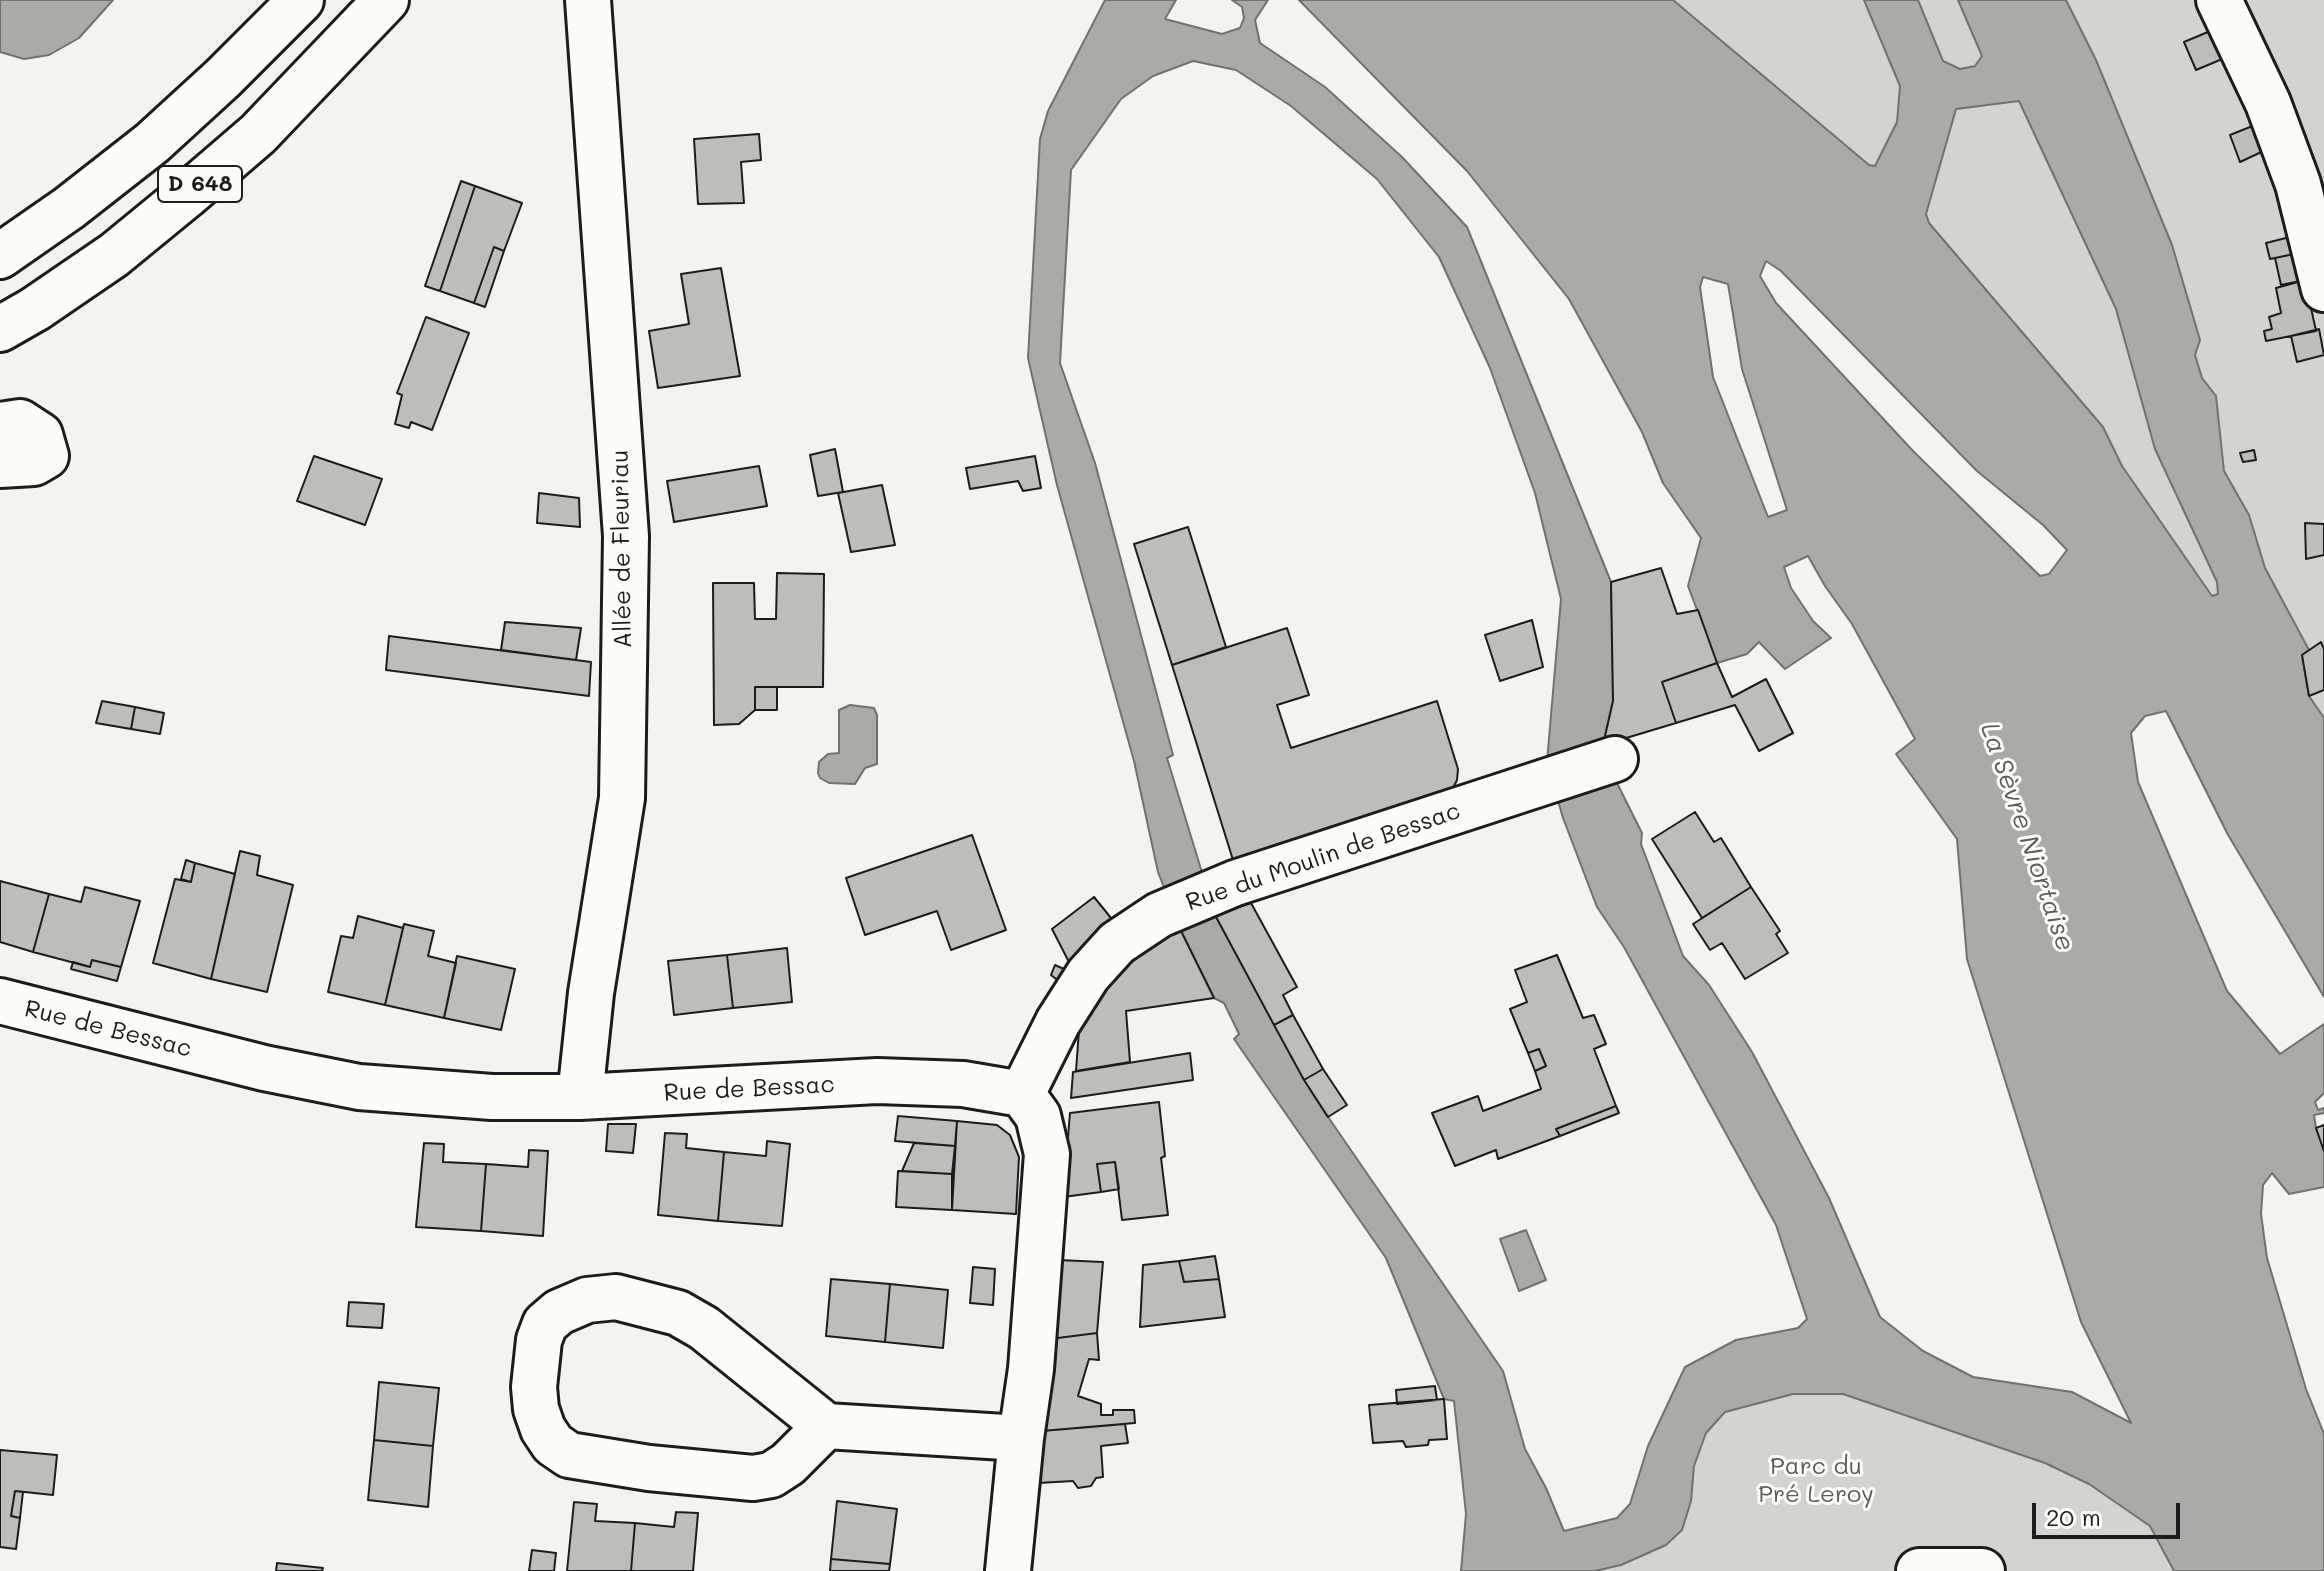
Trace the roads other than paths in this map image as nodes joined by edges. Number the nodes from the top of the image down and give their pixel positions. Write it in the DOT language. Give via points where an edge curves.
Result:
graph roads {
  1 [pos="301,0"];
  2 [pos="386,0"];
  3 [pos="588,0"];
  4 [pos="2219,0"];
  5 [pos="0,256"];
  6 [pos="2324,289"];
  7 [pos="0,329"];
  8 [pos="0,425"];
  9 [pos="0,465"];
  10 [pos="1615,759"];
  11 [pos="0,1001"];
  12 [pos="1022,1094"];
  13 [pos="580,1097"];
  14 [pos="826,1426"];
  15 [pos="1021,1438"];
  16 [pos="1008,1571"];
  17 [pos="1919,1571"];
  18 [pos="1982,1571"];
  1 -- 5 [label="main road, D 648" via="152,143"];
  2 -- 7 [label="main road, D 648" via="258,134 198,186 114,255"];
  3 -- 13 [label="main road, Allée de Fleuriau" via="626,536 622,798"];
  4 -- 6 [label="main road" via="2268,103 2298,184"];
  8 -- 9 [label="main road" via="20,422 40,435 46,456 34,463"];
  10 -- 12 [label="main road, Rue du Moulin de Bessac" via="1235,883 1159,915 1117,943 1088,975"];
  11 -- 13 [label="main road, Rue de Bessac" via="359,1087"];
  12 -- 13 [label="main road, Rue de Bessac" via="963,1084 877,1081"];
  12 -- 15 [label="main road" via="1038,1116 1047,1154"];
  14 -- 14 [label="main road" via="678,1313 616,1297 587,1300 559,1312 545,1324 539,1340 536,1409 553,1444 569,1455 753,1478 788,1464"];
  14 -- 15 [label="main road"];
  15 -- 16 [label="main road"];
  17 -- 18 [label="main road"];
}
